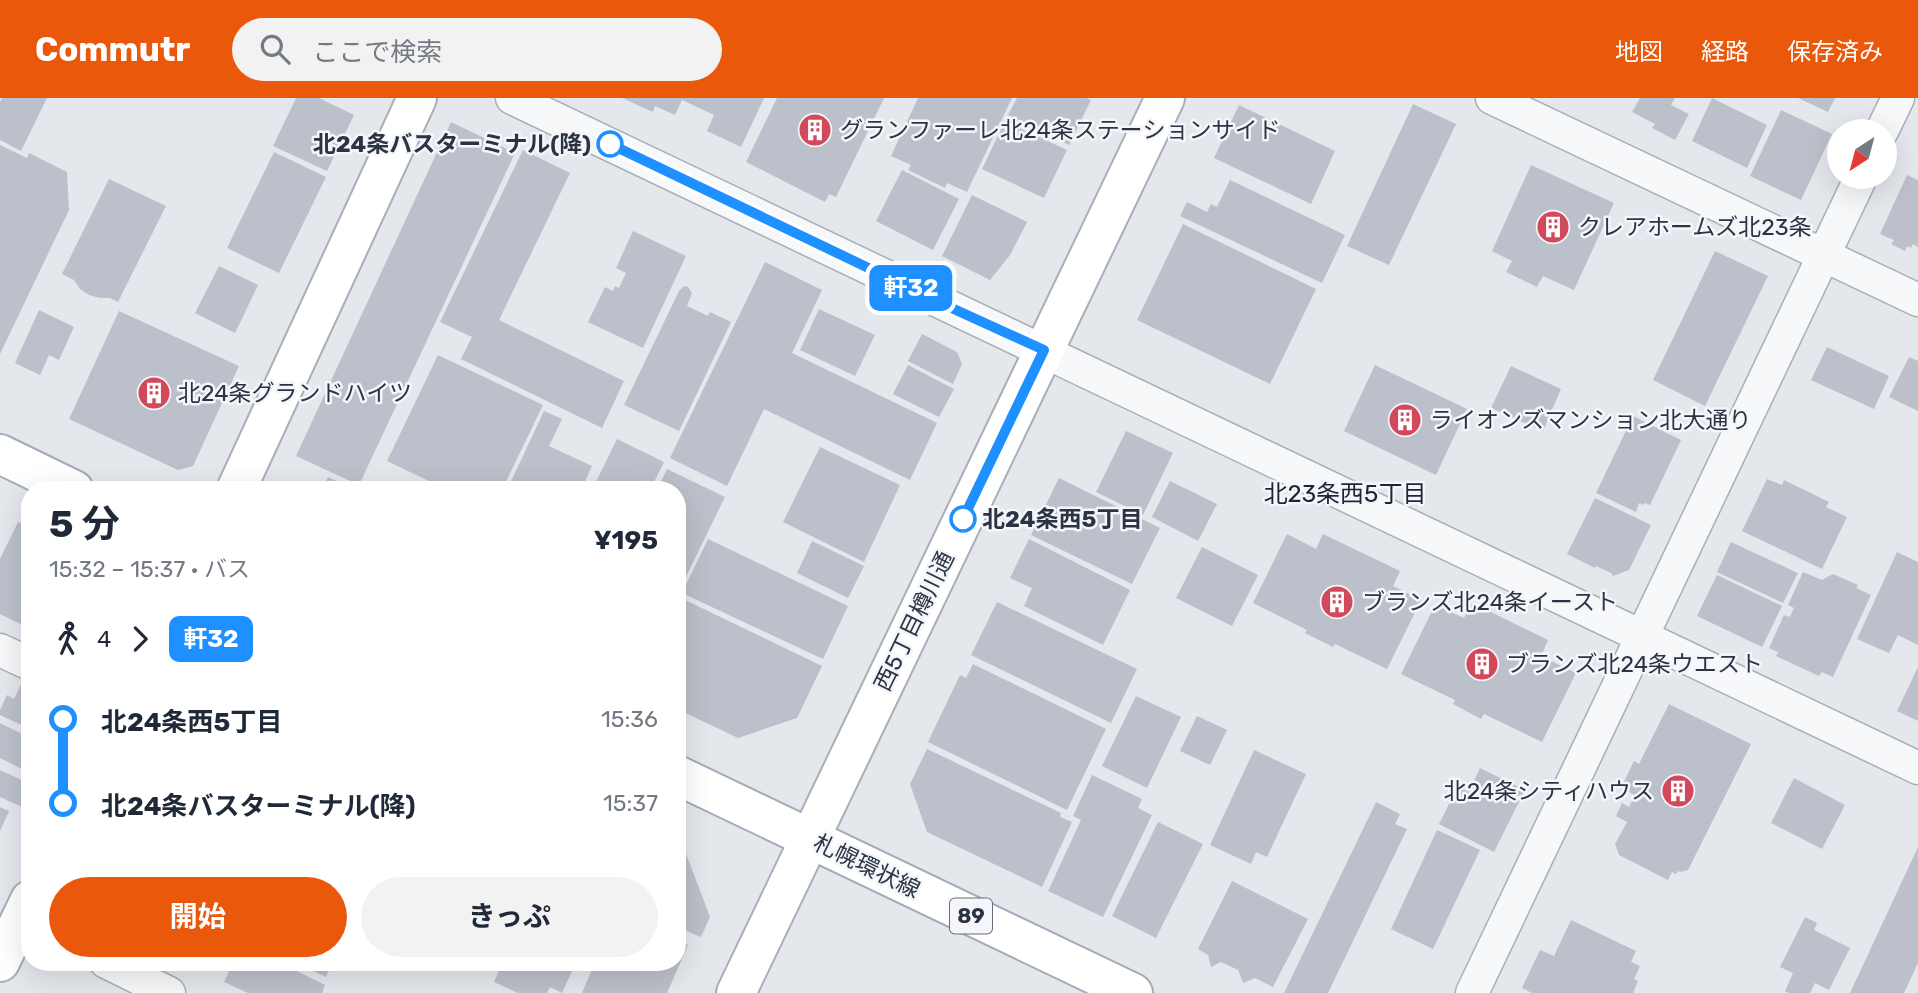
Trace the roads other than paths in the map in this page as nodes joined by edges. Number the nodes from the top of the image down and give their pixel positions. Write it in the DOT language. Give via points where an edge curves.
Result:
graph roads {
  1 [pos="417,98"];
  2 [pos="512,98"];
  3 [pos="1165,98"];
  4 [pos="1492,98"];
  5 [pos="1898,98"];
  6 [pos="1888,119"];
  7 [pos="1855,189"];
  8 [pos="1823,255"];
  9 [pos="1918,300"];
  10 [pos="1044,350"];
  11 [pos="0,454"];
  12 [pos="56,481"];
  13 [pos="240,481"];
  14 [pos="1642,636"];
  15 [pos="0,650"];
  16 [pos="21,660"];
  17 [pos="1918,768"];
  18 [pos="686,779"];
  19 [pos="810,838"];
  20 [pos="20,915"];
  21 [pos="0,962"];
  22 [pos="124,971"];
  23 [pos="169,993"];
  24 [pos="736,993"];
  25 [pos="1133,993"];
  26 [pos="1472,993"];
  1 -- 13 [label="street"];
  2 -- 10 [label="street"];
  3 -- 10 [label="street, 西5丁目樽川通"];
  4 -- 8 [label="street"];
  5 -- 6 [label="street"];
  7 -- 8 [label="street"];
  8 -- 9 [label="street"];
  8 -- 14 [label="street"];
  10 -- 14 [label="street"];
  10 -- 19 [label="street, 西5丁目樽川通"];
  11 -- 12 [label="street"];
  14 -- 17 [label="street"];
  14 -- 26 [label="street"];
  15 -- 16 [label="street"];
  18 -- 19 [label="street, 札幌環状線 / 89"];
  19 -- 24 [label="street, 西5丁目樽川通"];
  19 -- 25 [label="street, 札幌環状線 / 89"];
  20 -- 21 [label="street"];
  22 -- 23 [label="street"];
}
